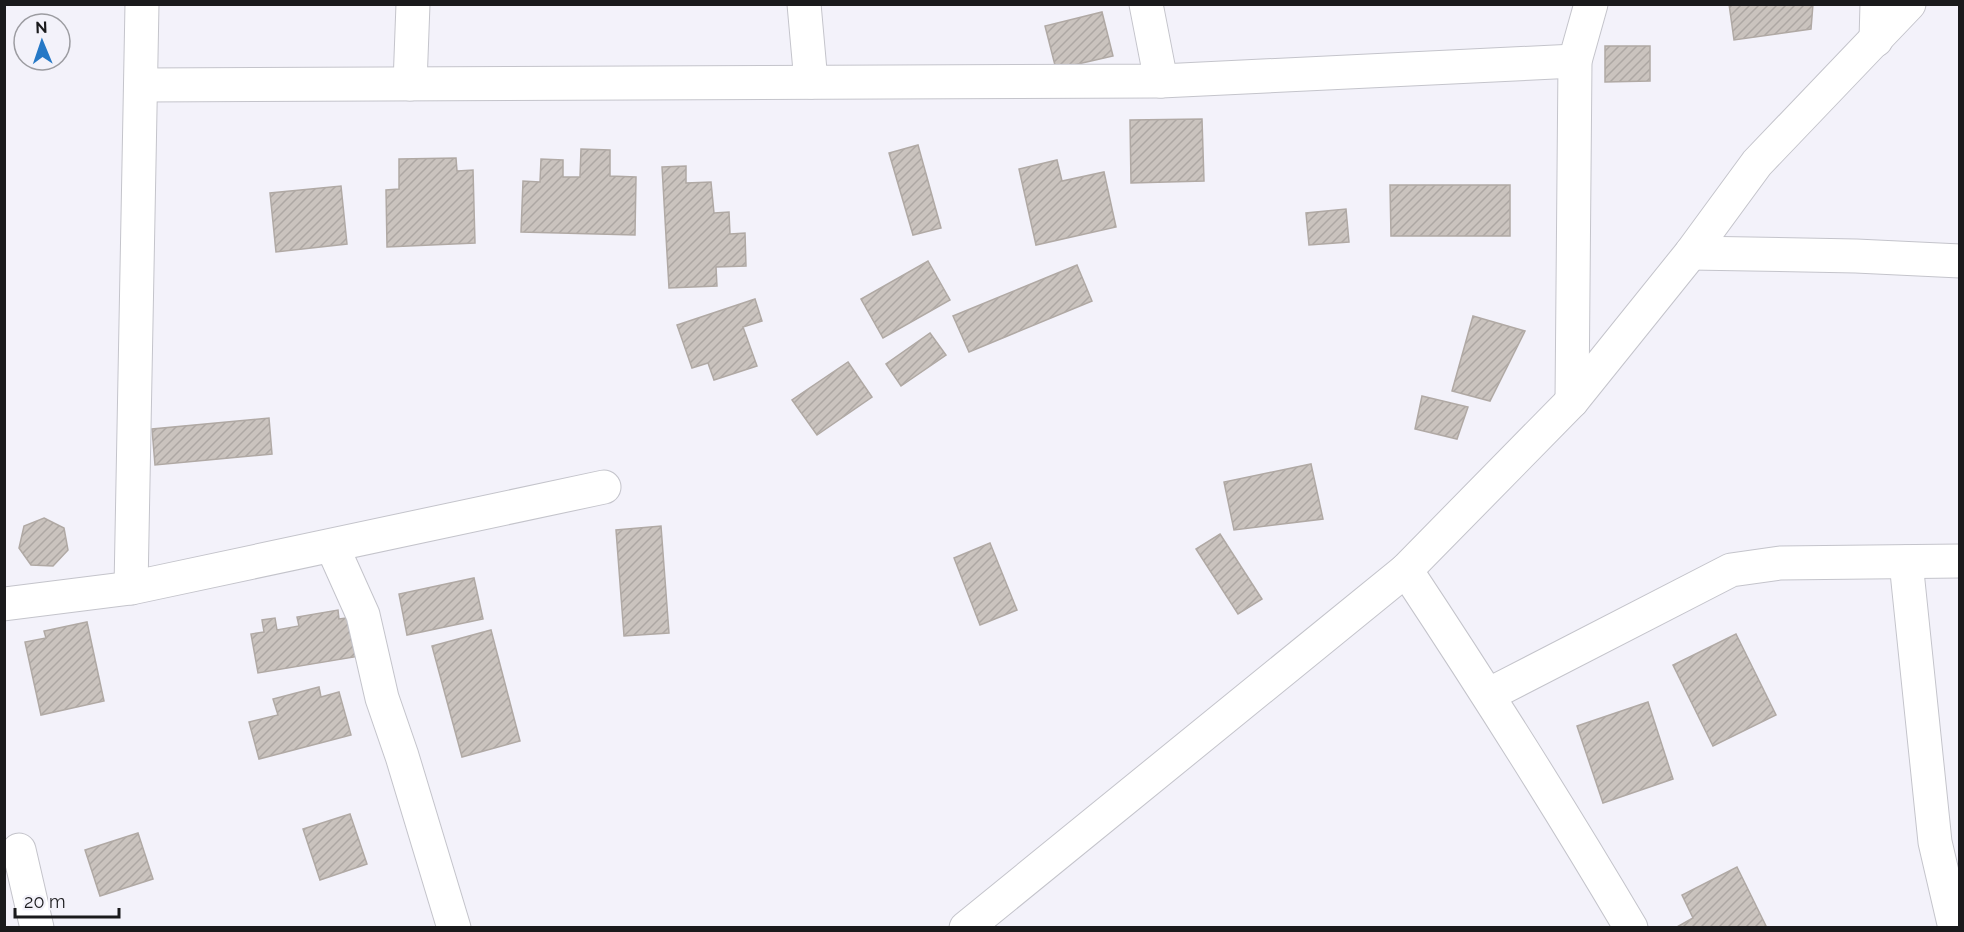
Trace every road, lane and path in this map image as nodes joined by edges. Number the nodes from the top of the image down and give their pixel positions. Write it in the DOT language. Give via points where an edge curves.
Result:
graph roads {
  1 [pos="142,4"];
  2 [pos="412,4"];
  3 [pos="804,4"];
  4 [pos="1146,4"];
  5 [pos="1591,4"];
  6 [pos="1877,4"];
  7 [pos="1909,4"];
  8 [pos="1876,40"];
  9 [pos="1575,61"];
  10 [pos="1161,81"];
  11 [pos="811,82"];
  12 [pos="410,84"];
  13 [pos="141,85"];
  14 [pos="1691,253"];
  15 [pos="1959,261"];
  16 [pos="1572,401"];
  17 [pos="604,487"];
  18 [pos="332,546"];
  19 [pos="1959,561"];
  20 [pos="1906,562"];
  21 [pos="1406,570"];
  22 [pos="131,588"];
  23 [pos="4,604"];
  24 [pos="1488,694"];
  25 [pos="18,850"];
  26 [pos="36,927"];
  27 [pos="454,927"];
  28 [pos="966,927"];
  29 [pos="1631,927"];
  30 [pos="1955,927"];
  1 -- 13 [label="street"];
  2 -- 12 [label="street"];
  3 -- 11 [label="street"];
  4 -- 10 [label="street"];
  5 -- 9 [label="street"];
  6 -- 8 [label="street"];
  7 -- 8 [label="street"];
  8 -- 14 [label="street" via="1757,163"];
  9 -- 10 [label="street"];
  9 -- 16 [label="street"];
  10 -- 11 [label="street"];
  11 -- 12 [label="street"];
  12 -- 13 [label="street"];
  13 -- 22 [label="street"];
  14 -- 15 [label="street"];
  14 -- 16 [label="street"];
  16 -- 21 [label="street"];
  17 -- 18 [label="street"];
  18 -- 22 [label="street"];
  18 -- 27 [label="street" via="363,615 382,698"];
  19 -- 20 [label="street"];
  20 -- 24 [label="street" via="1780,563 1731,570"];
  20 -- 30 [label="street" via="1935,842"];
  21 -- 24 [label="street"];
  21 -- 28 [label="street"];
  22 -- 23 [label="street"];
  24 -- 29 [label="street"];
  25 -- 26 [label="street"];
}
